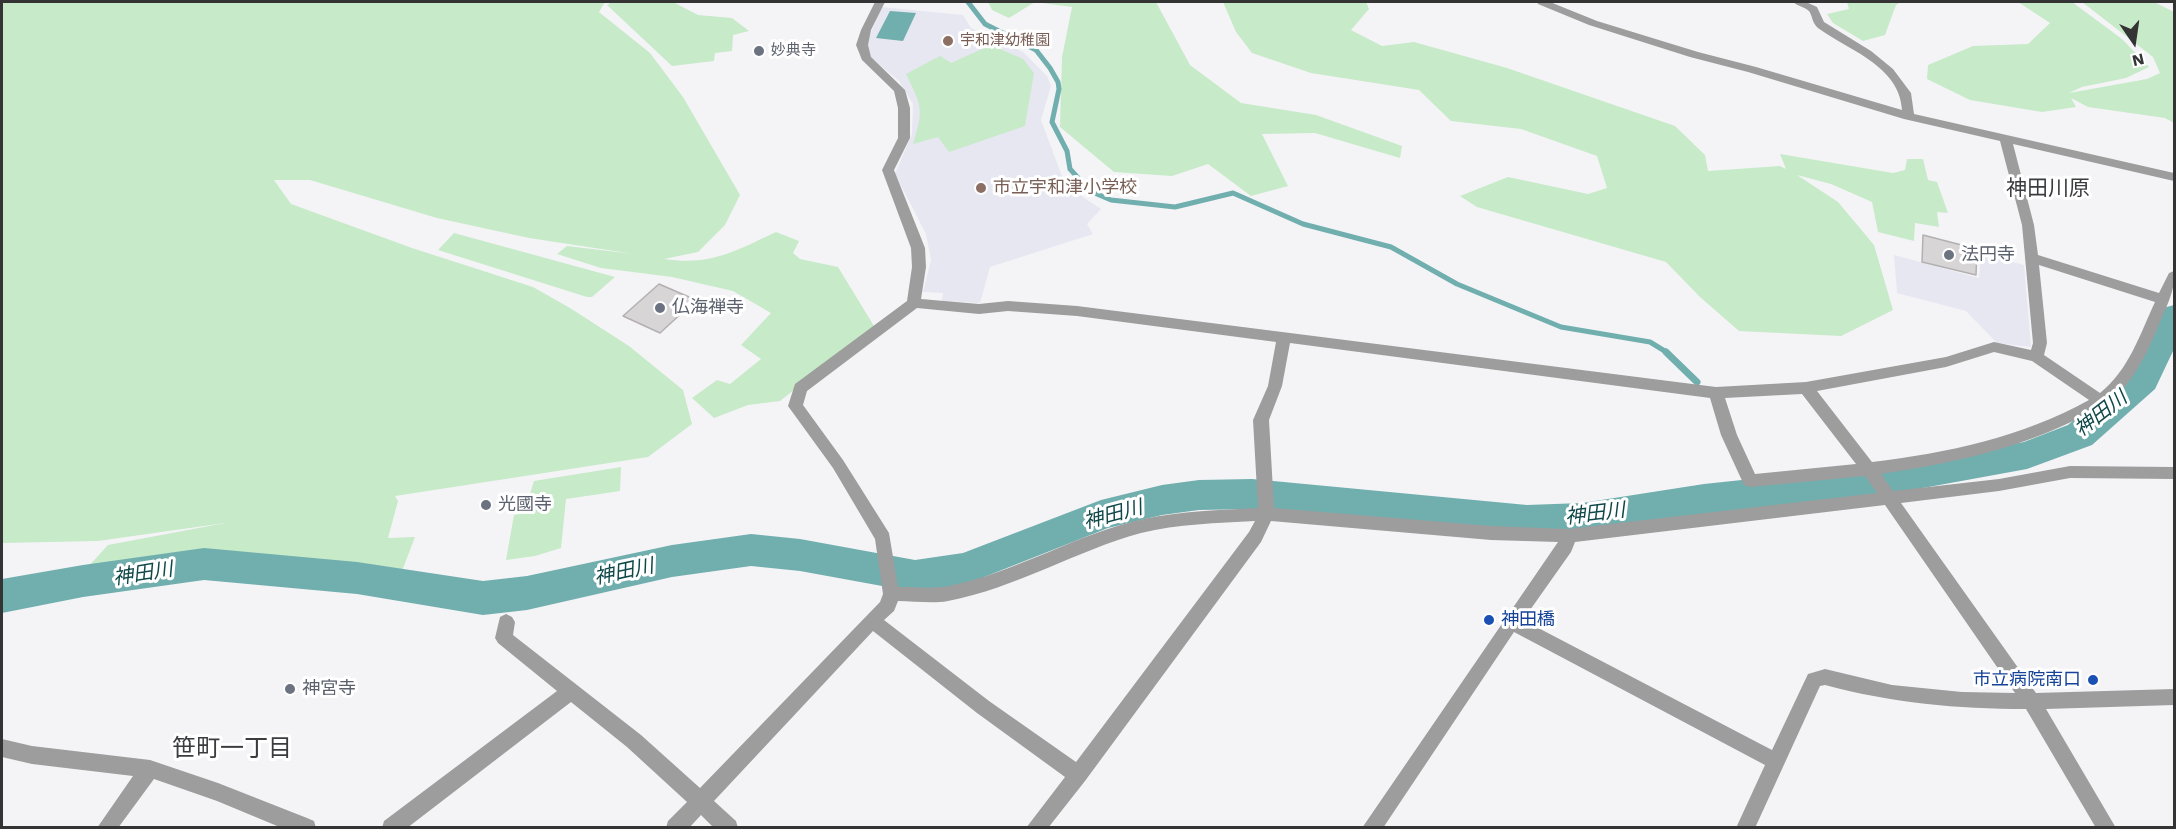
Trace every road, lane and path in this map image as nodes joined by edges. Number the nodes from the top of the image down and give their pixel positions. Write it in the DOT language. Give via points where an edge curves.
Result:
graph roads {
  1 [pos="880,2"];
  2 [pos="1542,2"];
  3 [pos="1798,2"];
  4 [pos="1908,116"];
  5 [pos="2005,138"];
  6 [pos="2175,177"];
  7 [pos="2032,258"];
  8 [pos="2175,276"];
  9 [pos="2167,299"];
  10 [pos="914,303"];
  11 [pos="1284,338"];
  12 [pos="2036,357"];
  13 [pos="1806,388"];
  14 [pos="1716,393"];
  15 [pos="2100,400"];
  16 [pos="1870,471"];
  17 [pos="2175,473"];
  18 [pos="1886,495"];
  19 [pos="1266,503"];
  20 [pos="1568,536"];
  21 [pos="891,590"];
  22 [pos="872,620"];
  23 [pos="506,622"];
  24 [pos="1511,622"];
  25 [pos="571,691"];
  26 [pos="2175,698"];
  27 [pos="2031,701"];
  28 [pos="2,748"];
  29 [pos="1775,761"];
  30 [pos="150,769"];
  31 [pos="1078,775"];
  32 [pos="700,801"];
  33 [pos="106,828"];
  34 [pos="307,828"];
  35 [pos="391,828"];
  36 [pos="675,828"];
  37 [pos="729,828"];
  38 [pos="1035,828"];
  39 [pos="1371,828"];
  40 [pos="1745,828"];
  41 [pos="2107,828"];
  1 -- 10 [label="street" via="862,45 866,58 899,90 904,108 904,138 888,170 918,248"];
  2 -- 4 [label="street" via="1593,23 1694,55"];
  3 -- 4 [label="street" via="1814,9 1819,24 1864,51 1896,79 1906,95"];
  4 -- 5 [label="street"];
  5 -- 6 [label="street"];
  5 -- 7 [label="street" via="2028,225"];
  7 -- 9 [label="street"];
  7 -- 12 [label="street" via="2040,343"];
  8 -- 9 [label="street"];
  9 -- 15 [label="street" via="2138,355 2115,388"];
  10 -- 11 [label="street" via="1077,311"];
  10 -- 21 [label="street" via="800,388 795,406 838,464 883,538"];
  11 -- 14 [label="street"];
  11 -- 19 [label="street" via="1275,386 1261,420"];
  12 -- 13 [label="street" via="1994,348 1946,362"];
  12 -- 15 [label="street"];
  13 -- 14 [label="street"];
  13 -- 16 [label="street"];
  14 -- 16 [label="street" via="1729,435 1750,481"];
  15 -- 16 [label="street" via="2062,422 2017,440"];
  16 -- 18 [label="street"];
  17 -- 18 [label="street" via="2070,472 1999,485"];
  18 -- 20 [label="street"];
  18 -- 27 [label="street"];
  19 -- 20 [label="street" via="1491,533"];
  19 -- 21 [label="street" via="1203,518 1143,526 1085,544 1006,578 946,594"];
  19 -- 31 [label="street" via="1255,537"];
  20 -- 24 [label="street" via="1565,547"];
  21 -- 22 [label="street" via="888,606"];
  22 -- 31 [label="street"];
  22 -- 32 [label="street"];
  23 -- 25 [label="street" via="504,638"];
  24 -- 29 [label="street"];
  24 -- 39 [label="street"];
  25 -- 32 [label="street"];
  25 -- 35 [label="street"];
  26 -- 27 [label="street"];
  27 -- 29 [label="street" via="1892,693 1825,678 1814,680"];
  27 -- 41 [label="street"];
  28 -- 30 [label="street"];
  29 -- 40 [label="street"];
  30 -- 33 [label="street"];
  30 -- 34 [label="street"];
  31 -- 38 [label="street"];
  32 -- 36 [label="street"];
  32 -- 37 [label="street"];
}
